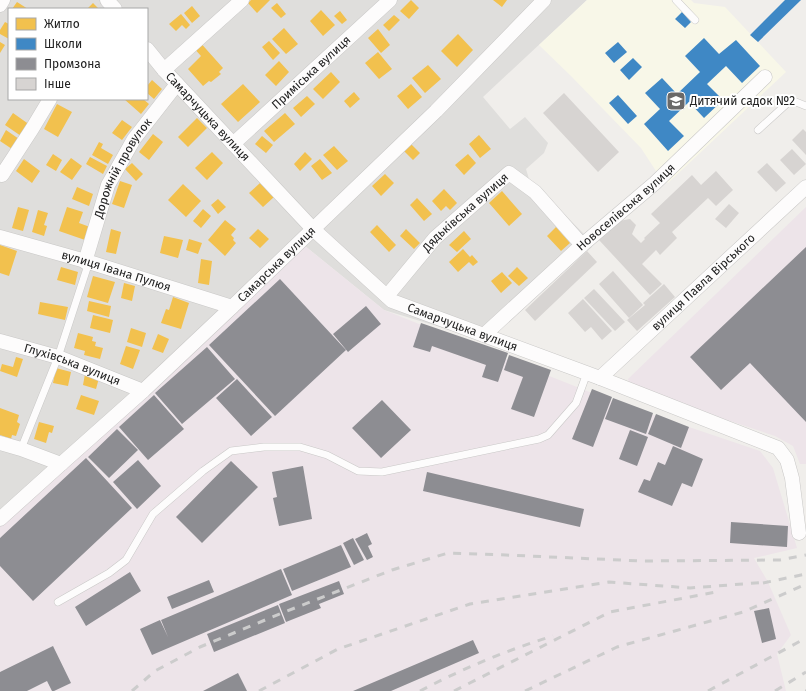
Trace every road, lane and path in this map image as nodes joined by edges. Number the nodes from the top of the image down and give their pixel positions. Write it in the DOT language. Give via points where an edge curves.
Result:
graph roads {
  1 [pos="3,0"];
  2 [pos="107,0"];
  3 [pos="242,0"];
  4 [pos="390,0"];
  5 [pos="544,0"];
  6 [pos="676,0"];
  7 [pos="0,5"];
  8 [pos="114,8"];
  9 [pos="695,20"];
  10 [pos="148,50"];
  11 [pos="164,70"];
  12 [pos="765,77"];
  13 [pos="178,84"];
  14 [pos="49,100"];
  15 [pos="806,106"];
  16 [pos="758,130"];
  17 [pos="233,144"];
  18 [pos="2,175"];
  19 [pos="806,187"];
  20 [pos="313,229"];
  21 [pos="0,237"];
  22 [pos="582,245"];
  23 [pos="87,262"];
  24 [pos="387,296"];
  25 [pos="232,307"];
  26 [pos="484,335"];
  27 [pos="0,340"];
  28 [pos="58,357"];
  29 [pos="594,376"];
  30 [pos="143,391"];
  31 [pos="0,443"];
  32 [pos="21,449"];
  33 [pos="61,464"];
  34 [pos="0,519"];
  35 [pos="799,533"];
  36 [pos="58,602"];
  1 -- 7 [label="street"];
  2 -- 8 [label="street"];
  3 -- 11 [label="street"];
  4 -- 17 [label="street, Приміська вулиця"];
  5 -- 20 [label="street, Самарська вулиця" via="436,111"];
  6 -- 9 [label="lane"];
  10 -- 11 [label="street, Самарчуцька вулиця"];
  11 -- 13 [label="street, Самарчуцька вулиця"];
  12 -- 22 [label="street, Новоселівська вулиця" via="655,184"];
  13 -- 17 [label="street, Самарчуцька вулиця"];
  13 -- 23 [label="street, Дорожній провулок" via="134,139 108,185"];
  14 -- 18 [label="street"];
  15 -- 16 [label="lane" via="791,100"];
  17 -- 20 [label="street, Самарчуцька вулиця"];
  19 -- 29 [label="street, вулиця Павла Вірського"];
  20 -- 24 [label="street, Самарчуцька вулиця"];
  20 -- 25 [label="street, Самарська вулиця"];
  21 -- 23 [label="street, вулиця Івана Пулюя"];
  22 -- 24 [label="street, Дядьківська вулиця" via="535,192 510,172 435,238"];
  22 -- 26 [label="street, Новоселівська вулиця"];
  23 -- 25 [label="street, вулиця Івана Пулюя"];
  23 -- 28 [label="lane"];
  24 -- 26 [label="street, Самарчуцька вулиця" via="392,301"];
  25 -- 30 [label="street, Самарська вулиця"];
  26 -- 29 [label="street, Самарчуцька вулиця"];
  27 -- 28 [label="street, Глухівська вулиця"];
  28 -- 30 [label="street, Глухівська вулиця"];
  28 -- 32 [label="lane"];
  29 -- 35 [label="street, Самарчуцька вулиця" via="778,448 787,460 792,478"];
  29 -- 36 [label="lane" via="576,403 548,435 382,472 358,471 326,455 300,447 264,447 231,451 203,471 153,514 126,560 109,573"];
  30 -- 33 [label="street, Самарська вулиця"];
  31 -- 32 [label="street"];
  32 -- 33 [label="street"];
  33 -- 34 [label="street, Самарська вулиця"];
}
